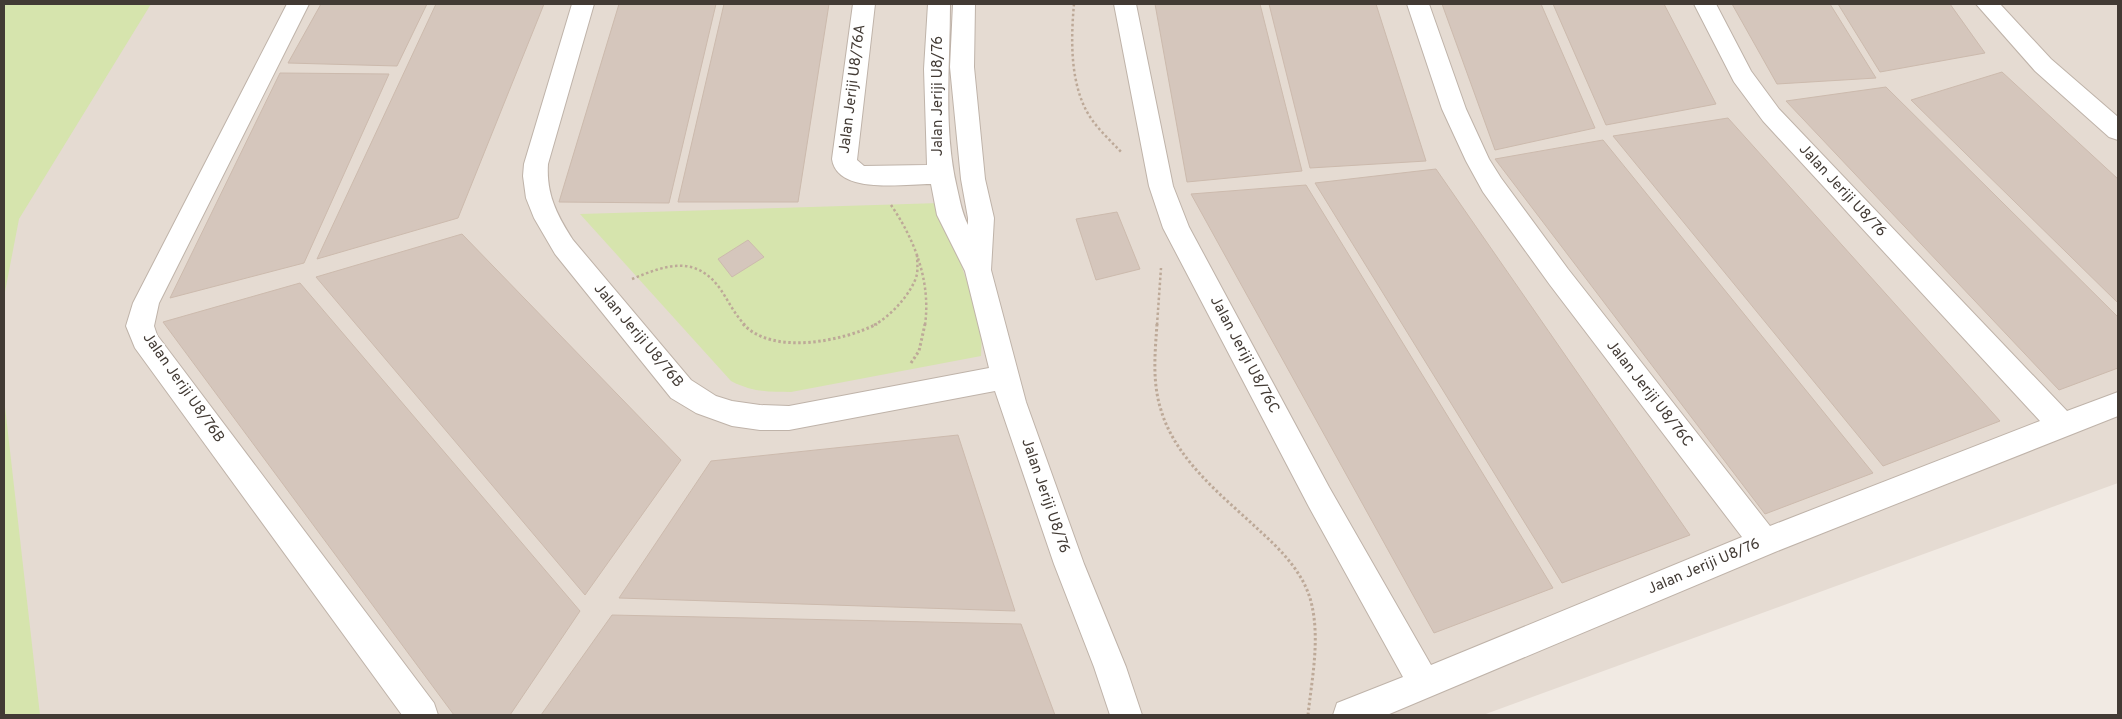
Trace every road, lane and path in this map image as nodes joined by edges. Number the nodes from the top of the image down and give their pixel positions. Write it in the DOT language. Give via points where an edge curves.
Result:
graph roads {
  1 [pos="298,4"];
  2 [pos="583,4"];
  3 [pos="864,4"];
  4 [pos="939,4"];
  5 [pos="964,4"];
  6 [pos="1074,4"];
  7 [pos="1125,4"];
  8 [pos="1418,4"];
  9 [pos="1705,4"];
  10 [pos="1987,4"];
  11 [pos="2118,131"];
  12 [pos="1124,155"];
  13 [pos="941,174"];
  14 [pos="876,176"];
  15 [pos="917,254"];
  16 [pos="1161,258"];
  17 [pos="978,271"];
  18 [pos="604,296"];
  19 [pos="1006,376"];
  20 [pos="884,400"];
  21 [pos="2118,404"];
  22 [pos="2063,426"];
  23 [pos="1764,542"];
  24 [pos="1424,683"];
  25 [pos="422,715"];
  26 [pos="1126,715"];
  27 [pos="1308,715"];
  28 [pos="1349,715"];
  1 -- 25 [label="street, Jalan Jeriji U8/76B" via="146,303 140,326 145,340"];
  2 -- 18 [label="street, Jalan Jeriji U8/76B" via="534,179 548,222"];
  3 -- 14 [label="street, Jalan Jeriji U8/76A" via="844,159 845,165 856,173"];
  4 -- 13 [label="street, Jalan Jeriji U8/76" via="936,97"];
  5 -- 17 [label="street, Jalan Jeriji U8/76" via="962,68 973,179 981,218"];
  6 -- 12 [label="path" via="1074,49 1078,85 1085,107"];
  7 -- 24 [label="street, Jalan Jeriji U8/76C" via="1162,186 1176,228 1319,497"];
  8 -- 23 [label="street, Jalan Jeriji U8/76C" via="1454,109 1492,185"];
  9 -- 22 [label="street, Jalan Jeriji U8/76" via="1742,76 1772,115"];
  10 -- 11 [label="street" via="2042,65"];
  13 -- 14 [label="street, Jalan Jeriji U8/76A"];
  13 -- 17 [label="street, Jalan Jeriji U8/76" via="950,215"];
  14 -- 15 [label="path" via="911,237"];
  15 -- 18 [label="path" via="916,277 889,316 870,329 825,339 775,343 756,335 736,317 708,273 693,266 669,266 648,272"];
  15 -- 20 [label="path" via="926,313 924,337 915,358"];
  16 -- 27 [label="path" via="1155,366 1162,412 1193,463 1281,551 1301,578 1313,612 1314,643"];
  17 -- 19 [label="street, Jalan Jeriji U8/76"];
  18 -- 20 [label="street, Jalan Jeriji U8/76B" via="681,389 708,407 748,416 789,418"];
  19 -- 20 [label="street, Jalan Jeriji U8/76B"];
  19 -- 26 [label="street, Jalan Jeriji U8/76" via="1012,402 1069,564"];
  21 -- 22 [label="street, Jalan Jeriji U8/76"];
  22 -- 23 [label="street, Jalan Jeriji U8/76"];
  23 -- 24 [label="street, Jalan Jeriji U8/76"];
  24 -- 28 [label="street, Jalan Jeriji U8/76"];
}
